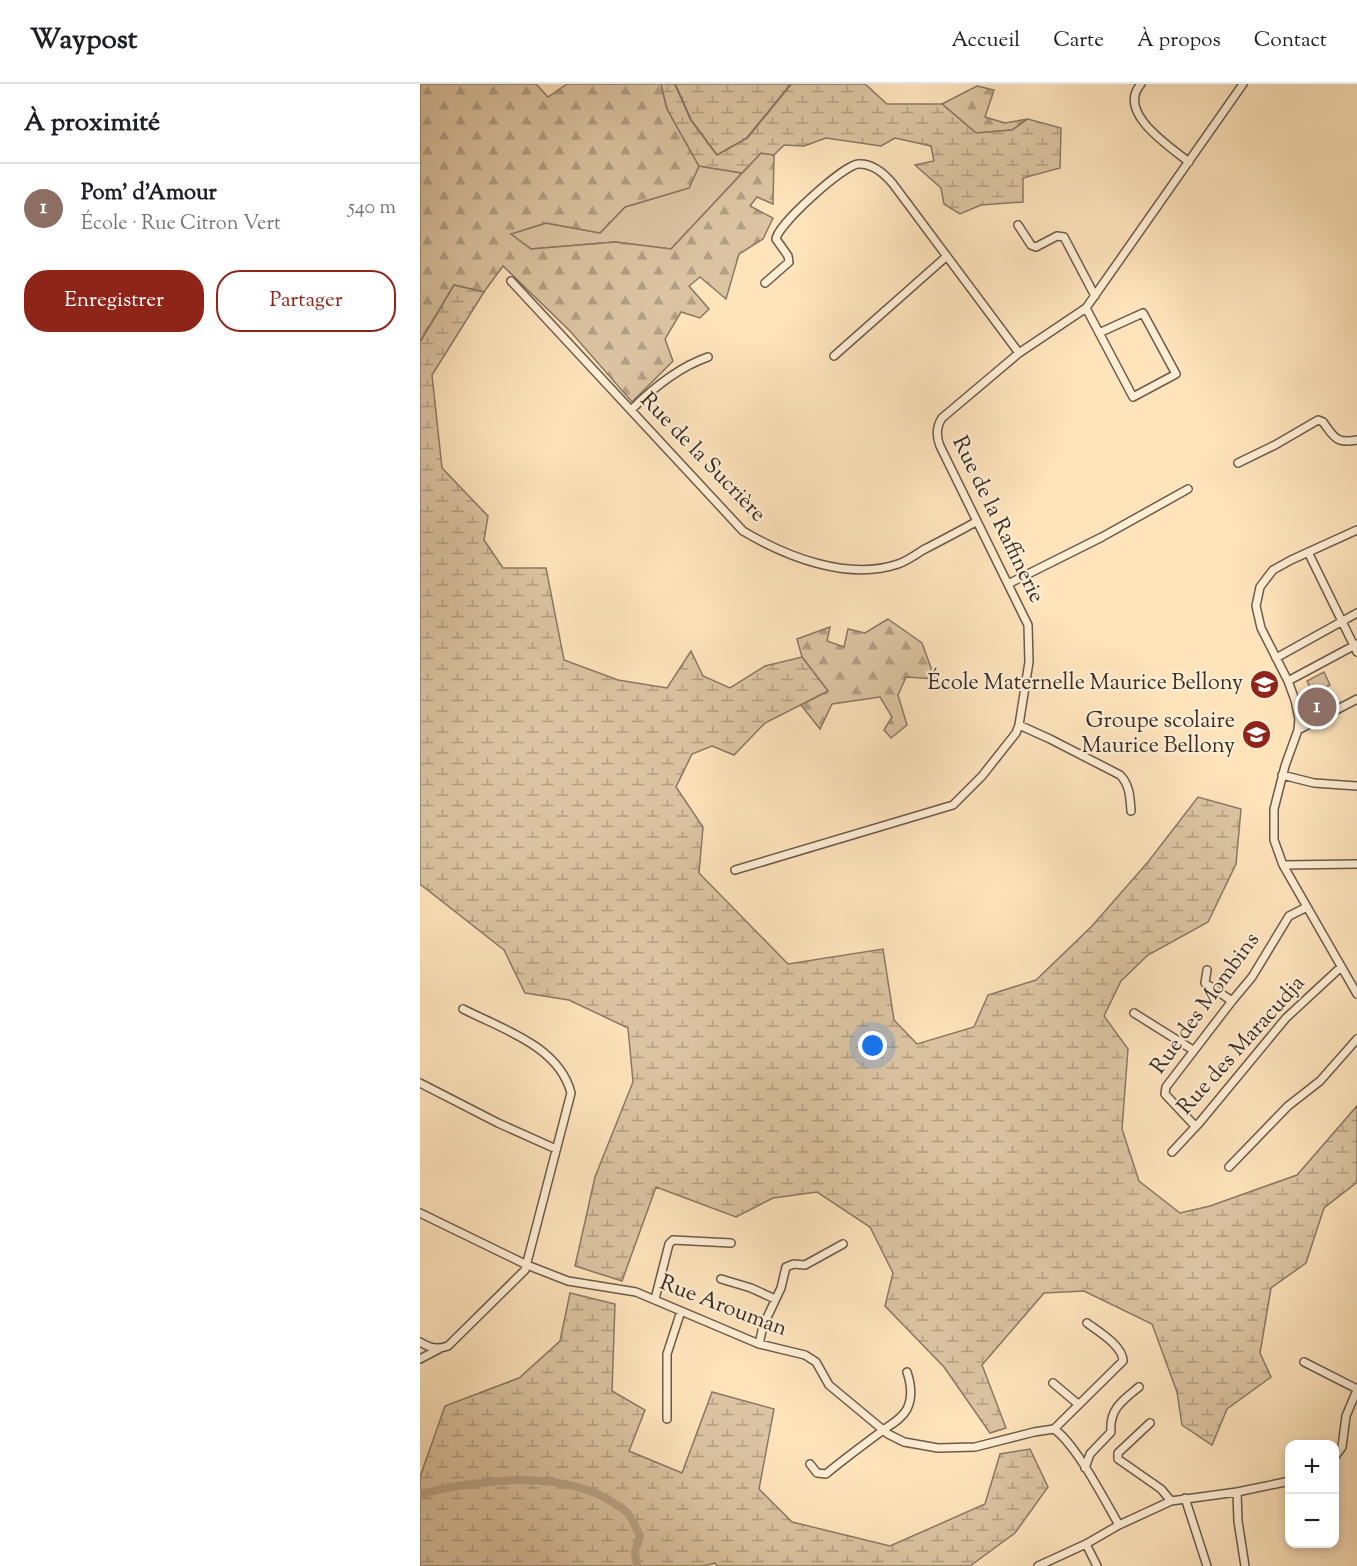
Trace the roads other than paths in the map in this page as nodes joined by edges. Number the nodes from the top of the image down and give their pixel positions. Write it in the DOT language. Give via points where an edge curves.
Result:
graph roads {
  1 [pos="1141,84"];
  2 [pos="1243,84"];
  3 [pos="1189,162"];
  4 [pos="1018,225"];
  5 [pos="947,256"];
  6 [pos="511,281"];
  7 [pos="765,283"];
  8 [pos="1095,296"];
  9 [pos="1086,308"];
  10 [pos="1099,333"];
  11 [pos="1019,353"];
  12 [pos="834,356"];
  13 [pos="708,357"];
  14 [pos="631,410"];
  15 [pos="1357,440"];
  16 [pos="1238,463"];
  17 [pos="1188,489"];
  18 [pos="976,522"];
  19 [pos="1357,530"];
  20 [pos="1308,552"];
  21 [pos="1008,584"];
  22 [pos="1357,613"];
  23 [pos="1341,622"];
  24 [pos="1356,647"];
  25 [pos="1276,658"];
  26 [pos="1288,681"];
  27 [pos="1357,699"];
  28 [pos="1019,725"];
  29 [pos="1298,730"];
  30 [pos="1282,775"];
  31 [pos="1357,786"];
  32 [pos="1131,811"];
  33 [pos="1283,864"];
  34 [pos="1357,864"];
  35 [pos="735,870"];
  36 [pos="1307,907"];
  37 [pos="1341,967"];
  38 [pos="1208,970"];
  39 [pos="1357,994"];
  40 [pos="1232,1001"];
  41 [pos="463,1009"];
  42 [pos="1134,1013"];
  43 [pos="1357,1039"];
  44 [pos="1193,1050"];
  45 [pos="420,1083"];
  46 [pos="1195,1126"];
  47 [pos="556,1149"];
  48 [pos="1172,1152"];
  49 [pos="1229,1167"];
  50 [pos="420,1213"];
  51 [pos="731,1244"];
  52 [pos="843,1244"];
  53 [pos="527,1265"];
  54 [pos="721,1279"];
  55 [pos="655,1299"];
  56 [pos="775,1299"];
  57 [pos="681,1311"];
  58 [pos="1086,1323"];
  59 [pos="420,1342"];
  60 [pos="759,1344"];
  61 [pos="439,1349"];
  62 [pos="420,1359"];
  63 [pos="1304,1362"];
  64 [pos="907,1372"];
  65 [pos="1053,1383"];
  66 [pos="1139,1387"];
  67 [pos="1357,1390"];
  68 [pos="1078,1404"];
  69 [pos="667,1419"];
  70 [pos="1150,1423"];
  71 [pos="1054,1429"];
  72 [pos="884,1430"];
  73 [pos="1339,1452"];
  74 [pos="810,1464"];
  75 [pos="1085,1468"];
  76 [pos="1285,1482"];
  77 [pos="1237,1492"];
  78 [pos="1185,1498"];
  79 [pos="1171,1501"];
  80 [pos="1119,1525"];
  81 [pos="1086,1544"];
  82 [pos="1038,1566"];
  83 [pos="1097,1566"];
  84 [pos="1207,1566"];
  85 [pos="1245,1566"];
  1 -- 3 [label="street" via="1134,99 1141,120"];
  2 -- 3 [label="street, Rue de la Raffinerie"];
  3 -- 8 [label="street, Rue de la Raffinerie"];
  4 -- 8 [label="street" via="1036,247 1057,236 1064,237"];
  5 -- 7 [label="street" via="888,178 873,166 856,164 845,169 779,229 776,239 789,262"];
  5 -- 11 [label="street"];
  5 -- 12 [label="street"];
  6 -- 14 [label="street, Rue de la Sucrière"];
  8 -- 9 [label="street, Rue de la Raffinerie"];
  9 -- 10 [label="street"];
  9 -- 11 [label="street, Rue de la Raffinerie"];
  10 -- 10 [label="street" via="1132,397 1176,375 1143,313"];
  11 -- 18 [label="street, Rue de la Raffinerie" via="938,424 938,441"];
  13 -- 14 [label="street" via="683,368"];
  14 -- 18 [label="street, Rue de la Sucrière" via="743,531 792,555 849,569 877,568 899,563"];
  15 -- 16 [label="street" via="1340,441 1318,420"];
  17 -- 21 [label="street"];
  18 -- 21 [label="street, Rue de la Raffinerie"];
  19 -- 20 [label="street"];
  20 -- 23 [label="street"];
  20 -- 25 [label="street" via="1273,570 1260,587 1256,606 1261,628"];
  21 -- 28 [label="street, Rue de la Raffinerie" via="1030,637"];
  22 -- 23 [label="street"];
  23 -- 24 [label="street"];
  23 -- 25 [label="street"];
  24 -- 26 [label="street"];
  25 -- 26 [label="street"];
  26 -- 29 [label="street" via="1299,719"];
  27 -- 29 [label="street"];
  28 -- 32 [label="street" via="1120,775 1128,789"];
  28 -- 35 [label="street, Rue de la Raffinerie" via="982,776 953,805"];
  29 -- 30 [label="street"];
  30 -- 31 [label="street" via="1314,783"];
  30 -- 33 [label="street" via="1274,809 1274,840"];
  33 -- 34 [label="street"];
  33 -- 36 [label="street"];
  36 -- 37 [label="street"];
  36 -- 40 [label="street, Rue des Mombins" via="1289,916 1258,969"];
  37 -- 39 [label="street"];
  37 -- 46 [label="street, Rue des Maracudja" via="1286,1018"];
  38 -- 40 [label="street" via="1205,983"];
  40 -- 44 [label="street, Rue des Mombins"];
  41 -- 47 [label="street" via="542,1050 564,1073 572,1093"];
  42 -- 44 [label="street"];
  43 -- 49 [label="street" via="1320,1081 1288,1106"];
  44 -- 46 [label="street, Rue des Mombins" via="1165,1094"];
  45 -- 47 [label="street"];
  46 -- 48 [label="street, Rue des Maracudja"];
  47 -- 53 [label="street"];
  50 -- 53 [label="street, Rue Arouman"];
  51 -- 55 [label="street" via="673,1240"];
  52 -- 56 [label="street" via="805,1265 786,1267"];
  53 -- 55 [label="street, Rue Arouman" via="568,1281 636,1292"];
  53 -- 61 [label="street" via="522,1275 448,1346"];
  54 -- 56 [label="street"];
  55 -- 57 [label="street, Rue Arouman"];
  56 -- 60 [label="street"];
  57 -- 60 [label="street, Rue Arouman"];
  57 -- 69 [label="street" via="667,1354"];
  58 -- 68 [label="street" via="1107,1337 1123,1361"];
  59 -- 61 [label="street"];
  60 -- 72 [label="street, Rue Arouman" via="805,1355 816,1362 829,1385"];
  61 -- 62 [label="street"];
  63 -- 67 [label="street"];
  64 -- 72 [label="street" via="911,1396 907,1409"];
  65 -- 68 [label="street"];
  66 -- 75 [label="street" via="1118,1404 1111,1432 1090,1455"];
  67 -- 73 [label="street" via="1346,1416"];
  68 -- 71 [label="street"];
  70 -- 79 [label="street" via="1118,1453 1118,1459 1161,1489"];
  71 -- 72 [label="street, Rue Arouman" via="975,1447 947,1448 904,1442"];
  71 -- 75 [label="street"];
  72 -- 74 [label="street" via="826,1474 817,1473"];
  75 -- 80 [label="street"];
  76 -- 77 [label="street"];
  77 -- 78 [label="street"];
  77 -- 85 [label="street"];
  78 -- 79 [label="street"];
  78 -- 84 [label="street"];
  79 -- 80 [label="street"];
  80 -- 81 [label="street"];
  81 -- 82 [label="street"];
  81 -- 83 [label="street"];
}
